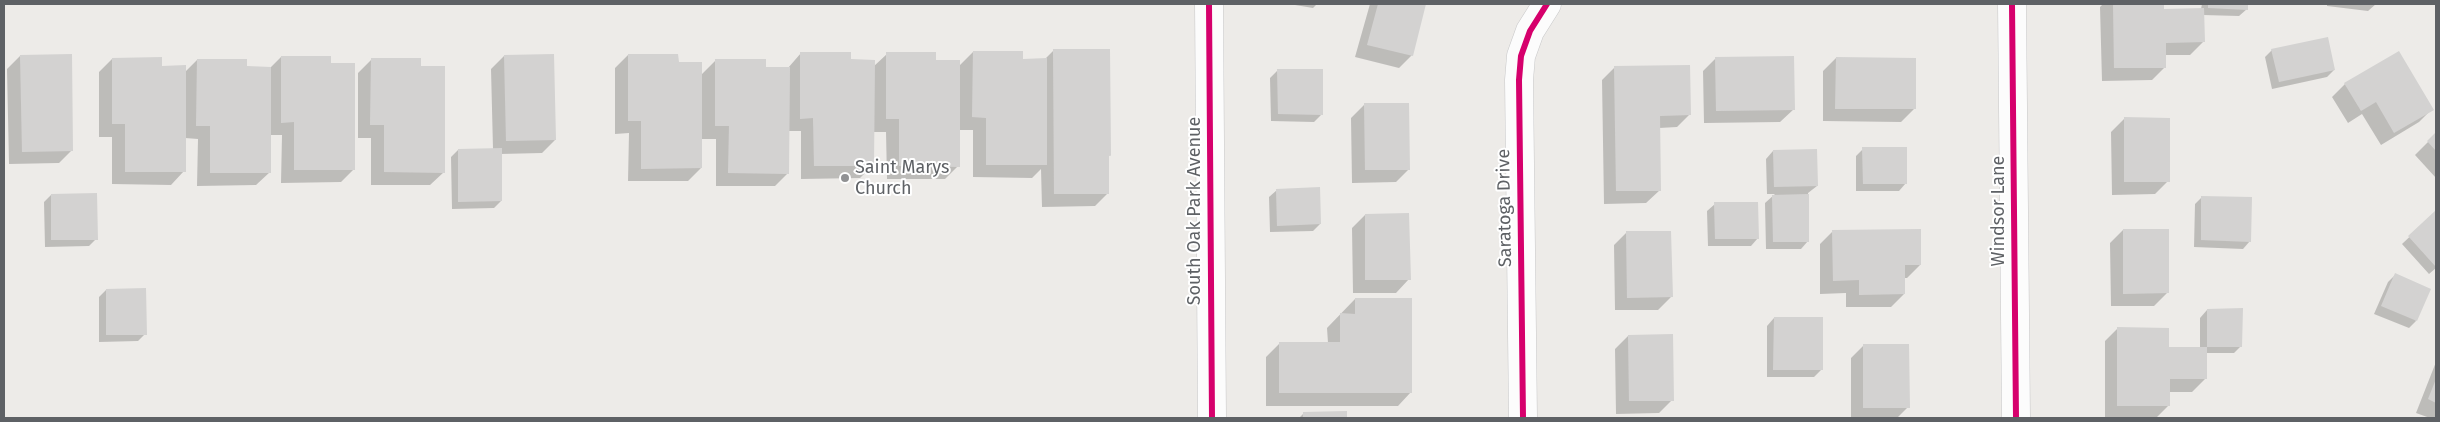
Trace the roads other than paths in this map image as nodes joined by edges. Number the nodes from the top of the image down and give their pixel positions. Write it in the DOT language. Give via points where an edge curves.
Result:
graph roads {
  1 [pos="1208,4"];
  2 [pos="1546,4"];
  3 [pos="2012,4"];
  4 [pos="1212,418"];
  5 [pos="1523,418"];
  6 [pos="2016,418"];
  1 -- 4 [label="street, South Oak Park Avenue"];
  2 -- 5 [label="street, Saratoga Drive" via="1530,31 1519,80"];
  3 -- 6 [label="street, Windsor Lane"];
}
